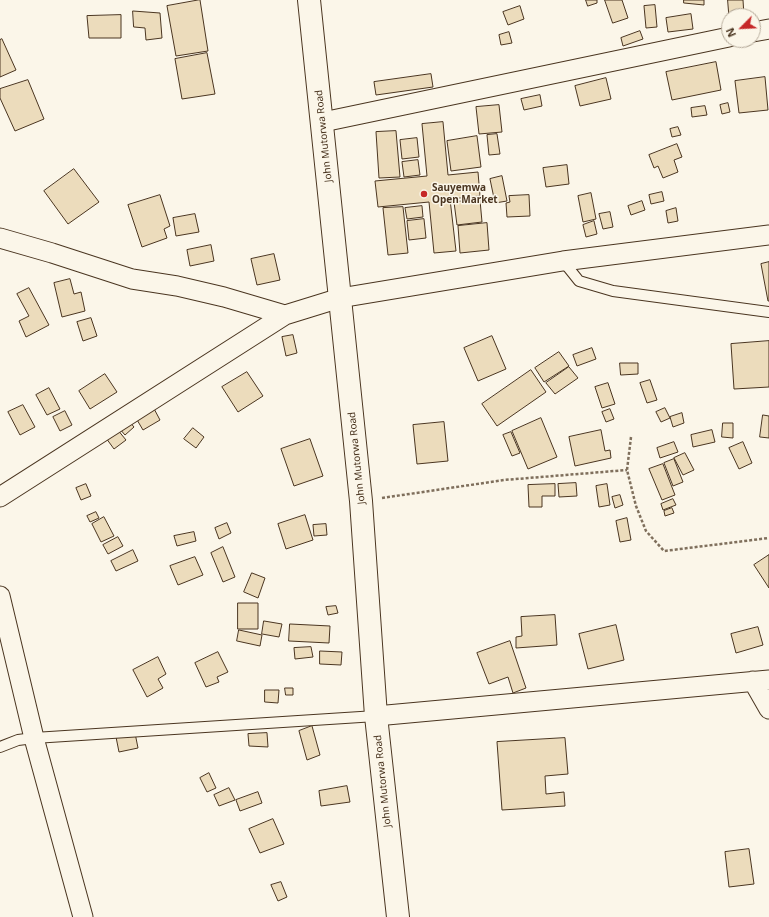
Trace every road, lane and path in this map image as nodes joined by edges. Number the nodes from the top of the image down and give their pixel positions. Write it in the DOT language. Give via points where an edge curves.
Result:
graph roads {
  1 [pos="309,0"];
  2 [pos="721,39"];
  3 [pos="323,122"];
  4 [pos="769,236"];
  5 [pos="0,238"];
  6 [pos="563,261"];
  7 [pos="340,298"];
  8 [pos="769,312"];
  9 [pos="285,315"];
  10 [pos="631,437"];
  11 [pos="627,470"];
  12 [pos="0,497"];
  13 [pos="361,501"];
  14 [pos="769,538"];
  15 [pos="0,596"];
  16 [pos="761,681"];
  17 [pos="769,709"];
  18 [pos="376,716"];
  19 [pos="34,738"];
  20 [pos="0,747"];
  21 [pos="83,917"];
  22 [pos="398,917"];
  1 -- 3 [label="street, John Mutorwa Road"];
  2 -- 3 [label="street"];
  3 -- 7 [label="street, John Mutorwa Road"];
  4 -- 6 [label="street"];
  5 -- 9 [label="street" via="132,280 177,286"];
  6 -- 7 [label="street"];
  6 -- 8 [label="lane" via="578,281 613,291"];
  7 -- 9 [label="street"];
  7 -- 13 [label="street, John Mutorwa Road"];
  9 -- 12 [label="street"];
  10 -- 11 [label="path"];
  11 -- 13 [label="path" via="504,480"];
  11 -- 14 [label="path" via="646,532 664,551"];
  13 -- 18 [label="street, John Mutorwa Road"];
  15 -- 19 [label="street"];
  16 -- 17 [label="street"];
  16 -- 18 [label="street"];
  18 -- 19 [label="lane"];
  18 -- 22 [label="street, John Mutorwa Road"];
  19 -- 20 [label="lane" via="18,740"];
  19 -- 21 [label="street"];
}
